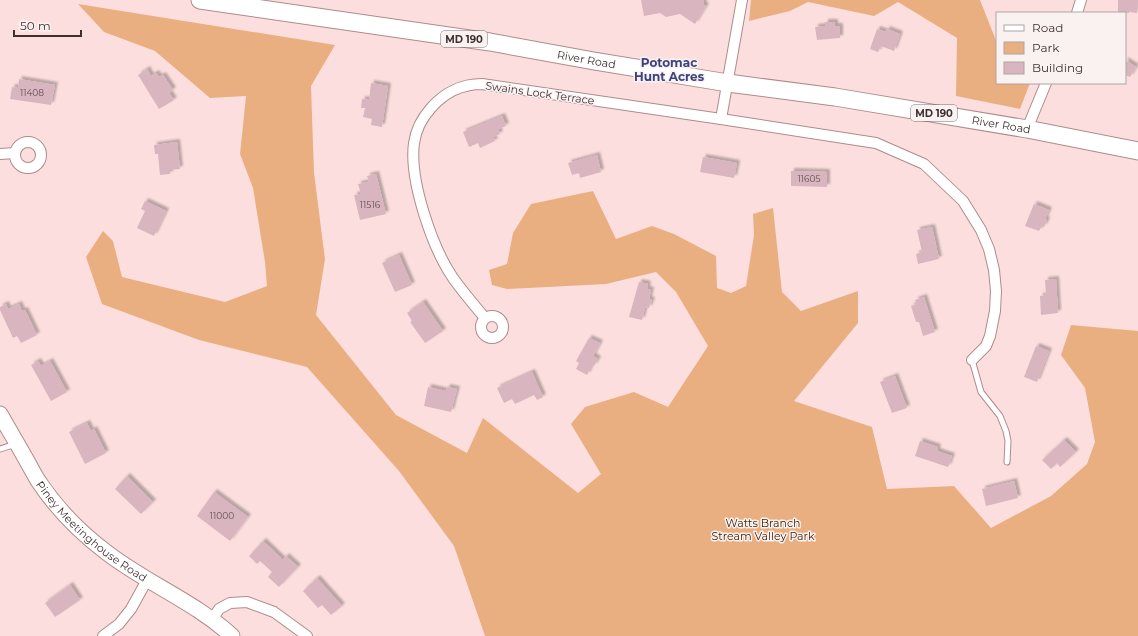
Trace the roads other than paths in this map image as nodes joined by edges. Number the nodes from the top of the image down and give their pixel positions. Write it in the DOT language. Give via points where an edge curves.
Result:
graph roads {
  1 [pos="200,0"];
  2 [pos="742,0"];
  3 [pos="1081,0"];
  4 [pos="274,5"];
  5 [pos="1077,12"];
  6 [pos="728,83"];
  7 [pos="1046,84"];
  8 [pos="721,119"];
  9 [pos="1027,129"];
  10 [pos="1138,151"];
  11 [pos="15,153"];
  12 [pos="0,154"];
  13 [pos="485,318"];
  14 [pos="972,360"];
  15 [pos="0,414"];
  16 [pos="17,444"];
  17 [pos="0,449"];
  18 [pos="1007,462"];
  19 [pos="147,580"];
  20 [pos="212,620"];
  21 [pos="103,636"];
  22 [pos="232,636"];
  23 [pos="307,636"];
  1 -- 4 [label="main road, River Road / MD 190"];
  2 -- 6 [label="street"];
  3 -- 5 [label="street"];
  4 -- 6 [label="main road, River Road / MD 190"];
  6 -- 8 [label="street"];
  6 -- 9 [label="main road, River Road / MD 190" via="835,96"];
  7 -- 9 [label="street"];
  8 -- 13 [label="street, Swains Lock Terrace" via="482,84 462,87 437,100 425,114 414,142 413,158 417,184 424,214 439,252 453,277"];
  8 -- 14 [label="street, Swains Lock Terrace" via="876,142 924,164 963,200 989,249 996,291 990,336 986,346"];
  9 -- 10 [label="main road, River Road / MD 190"];
  11 -- 12 [label="street"];
  14 -- 18 [label="lane" via="981,392 1000,416 1006,431"];
  15 -- 16 [label="main road, Piney Meetinghouse Road"];
  16 -- 17 [label="lane"];
  16 -- 19 [label="main road, Piney Meetinghouse Road" via="39,482 80,530 107,553"];
  19 -- 20 [label="main road, Piney Meetinghouse Road"];
  19 -- 21 [label="street" via="119,624"];
  20 -- 22 [label="main road, Piney Meetinghouse Road"];
  20 -- 23 [label="street" via="219,609 230,603 247,602 274,612"];
}
